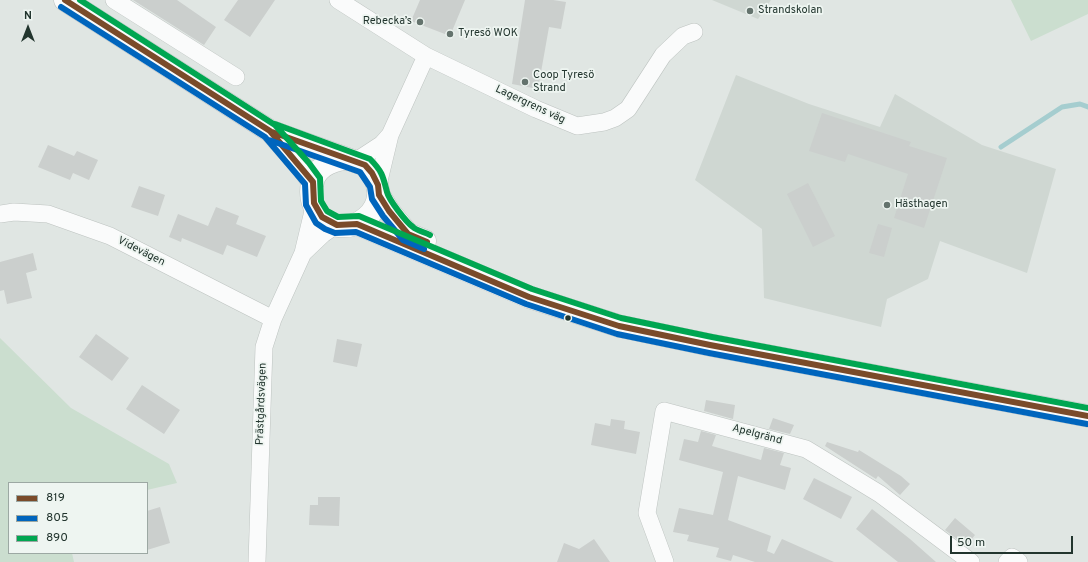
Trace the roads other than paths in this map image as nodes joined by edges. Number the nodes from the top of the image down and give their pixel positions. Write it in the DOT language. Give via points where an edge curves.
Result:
graph roads {
  1 [pos="65,0"];
  2 [pos="114,0"];
  3 [pos="338,0"];
  4 [pos="694,32"];
  5 [pos="426,56"];
  6 [pos="236,76"];
  7 [pos="270,131"];
  8 [pos="390,135"];
  9 [pos="350,160"];
  10 [pos="312,182"];
  11 [pos="378,190"];
  12 [pos="314,207"];
  13 [pos="0,214"];
  14 [pos="346,225"];
  15 [pos="303,253"];
  16 [pos="273,319"];
  17 [pos="710,345"];
  18 [pos="1088,416"];
  19 [pos="257,562"];
  20 [pos="665,562"];
  21 [pos="971,562"];
  1 -- 7 [label="main road"];
  2 -- 6 [label="street"];
  3 -- 5 [label="street, Lagergrens väg"];
  4 -- 5 [label="street, Lagergrens väg" via="683,36 663,55 628,109 604,122 577,126"];
  5 -- 8 [label="street"];
  7 -- 9 [label="main road"];
  7 -- 10 [label="main road"];
  8 -- 9 [label="street" via="382,144"];
  8 -- 11 [label="street"];
  9 -- 10 [label="main road" via="335,160 324,166"];
  9 -- 11 [label="main road" via="365,166 372,173"];
  10 -- 12 [label="main road"];
  11 -- 14 [label="main road" via="375,207 370,216"];
  11 -- 17 [label="main road" via="388,211 408,234 532,286"];
  12 -- 14 [label="main road" via="326,221"];
  12 -- 15 [label="street, Prästgårdsvägen"];
  13 -- 16 [label="street, Videvägen" via="48,214 110,236"];
  14 -- 15 [label="street, Prästgårdsvägen" via="323,234"];
  14 -- 17 [label="main road" via="529,297 619,326"];
  15 -- 16 [label="street, Prästgårdsvägen"];
  16 -- 19 [label="street, Prästgårdsvägen" via="264,347"];
  17 -- 18 [label="main road"];
  20 -- 21 [label="street, Apelgränd" via="648,513 664,411 806,449 880,494"];
}
